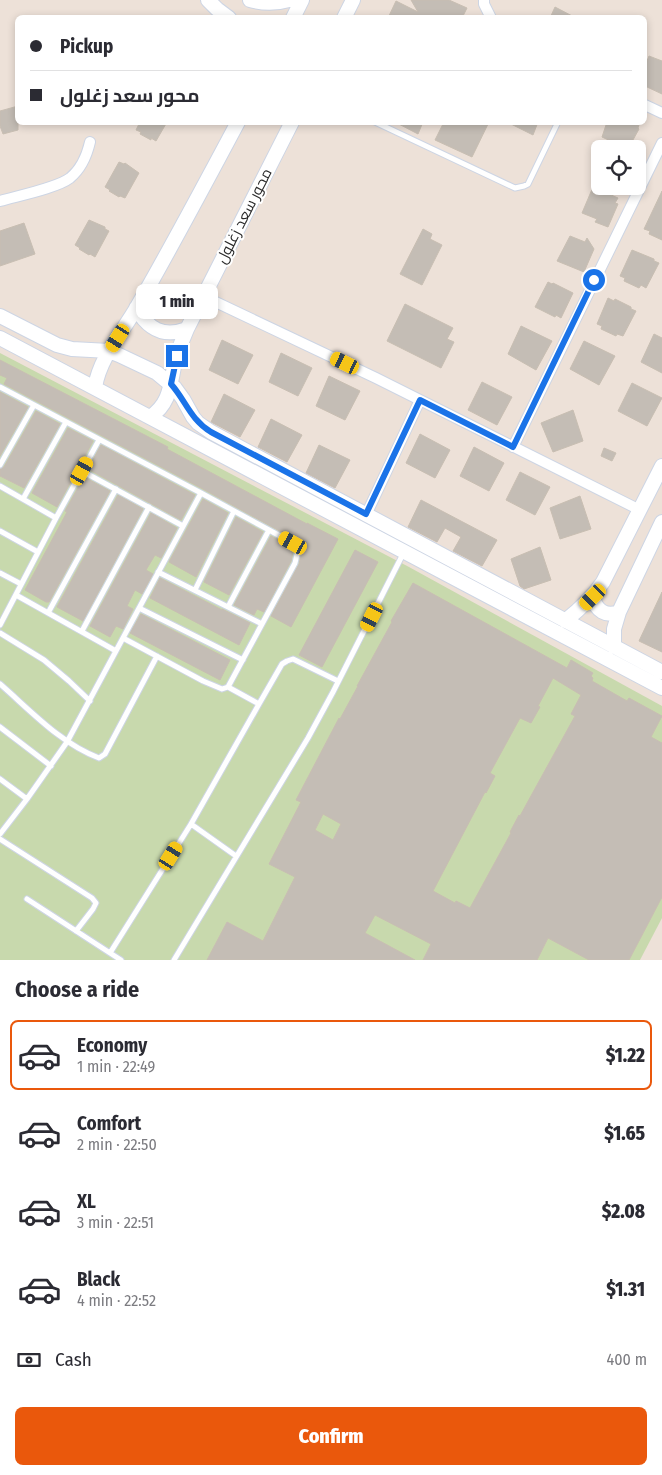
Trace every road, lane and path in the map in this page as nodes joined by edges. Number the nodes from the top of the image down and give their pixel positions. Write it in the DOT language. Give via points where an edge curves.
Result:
graph roads {
  1 [pos="208,0"];
  2 [pos="250,0"];
  3 [pos="289,0"];
  4 [pos="302,0"];
  5 [pos="353,0"];
  6 [pos="484,0"];
  7 [pos="225,15"];
  8 [pos="294,15"];
  9 [pos="346,15"];
  10 [pos="489,15"];
  11 [pos="647,106"];
  12 [pos="662,113"];
  13 [pos="236,125"];
  14 [pos="290,125"];
  15 [pos="381,125"];
  16 [pos="557,125"];
  17 [pos="90,142"];
  18 [pos="662,143"];
  19 [pos="0,201"];
  20 [pos="203,296"];
  21 [pos="136,308"];
  22 [pos="0,316"];
  23 [pos="187,329"];
  24 [pos="0,338"];
  25 [pos="109,351"];
  26 [pos="171,384"];
  27 [pos="0,387"];
  28 [pos="95,388"];
  29 [pos="420,400"];
  30 [pos="34,405"];
  31 [pos="150,417"];
  32 [pos="66,422"];
  33 [pos="99,440"];
  34 [pos="513,447"];
  35 [pos="0,465"];
  36 [pos="662,466"];
  37 [pos="82,471"];
  38 [pos="0,486"];
  39 [pos="116,489"];
  40 [pos="201,493"];
  41 [pos="23,499"];
  42 [pos="149,507"];
  43 [pos="640,510"];
  44 [pos="234,511"];
  45 [pos="366,514"];
  46 [pos="56,518"];
  47 [pos="662,522"];
  48 [pos="183,526"];
  49 [pos="269,530"];
  50 [pos="0,531"];
  51 [pos="38,552"];
  52 [pos="404,552"];
  53 [pos="158,572"];
  54 [pos="0,573"];
  55 [pos="21,584"];
  56 [pos="195,590"];
  57 [pos="16,595"];
  58 [pos="593,597"];
  59 [pos="228,607"];
  60 [pos="139,608"];
  61 [pos="48,612"];
  62 [pos="619,612"];
  63 [pos="564,620"];
  64 [pos="262,624"];
  65 [pos="0,625"];
  66 [pos="82,632"];
  67 [pos="0,633"];
  68 [pos="123,638"];
  69 [pos="614,647"];
  70 [pos="116,651"];
  71 [pos="157,656"];
  72 [pos="243,660"];
  73 [pos="662,672"];
  74 [pos="338,681"];
  75 [pos="0,684"];
  76 [pos="228,687"];
  77 [pos="662,688"];
  78 [pos="90,701"];
  79 [pos="259,704"];
  80 [pos="0,727"];
  81 [pos="67,742"];
  82 [pos="51,766"];
  83 [pos="0,779"];
  84 [pos="27,799"];
  85 [pos="191,824"];
  86 [pos="1,830"];
  87 [pos="0,839"];
  88 [pos="236,856"];
  89 [pos="27,899"];
  90 [pos="76,931"];
  91 [pos="110,953"];
  92 [pos="120,960"];
  93 [pos="174,960"];
  1 -- 7 [label="main road"];
  2 -- 3 [label="main road" via="276,3"];
  4 -- 8 [label="main road"];
  5 -- 9 [label="main road"];
  6 -- 10 [label="street"];
  11 -- 12 [label="street"];
  13 -- 21 [label="main road"];
  14 -- 20 [label="main road, محور سعد زغلول"];
  15 -- 16 [label="lane" via="520,188 528,184"];
  17 -- 19 [label="street" via="87,156 69,179"];
  18 -- 34 [label="street"];
  20 -- 23 [label="main road, محور سعد زغلول"];
  20 -- 29 [label="street"];
  21 -- 23 [label="main road" via="156,330 177,333"];
  21 -- 25 [label="main road"];
  22 -- 25 [label="main road" via="57,345"];
  23 -- 26 [label="main road, محور سعد زغلول"];
  24 -- 28 [label="main road"];
  25 -- 26 [label="main road" via="157,373"];
  25 -- 28 [label="main road" via="98,372"];
  26 -- 31 [label="main road, محور سعد زغلول" via="167,399"];
  26 -- 45 [label="main road" via="204,428"];
  27 -- 30 [label="lane"];
  28 -- 31 [label="main road"];
  29 -- 34 [label="street"];
  29 -- 45 [label="street"];
  30 -- 32 [label="lane"];
  30 -- 35 [label="lane"];
  31 -- 52 [label="main road"];
  32 -- 33 [label="lane"];
  32 -- 41 [label="lane"];
  33 -- 37 [label="lane"];
  33 -- 40 [label="lane"];
  34 -- 43 [label="street"];
  36 -- 43 [label="main road"];
  37 -- 39 [label="lane"];
  37 -- 46 [label="lane"];
  38 -- 41 [label="lane"];
  39 -- 42 [label="lane"];
  39 -- 61 [label="lane"];
  40 -- 44 [label="lane"];
  40 -- 48 [label="lane"];
  41 -- 46 [label="lane"];
  42 -- 48 [label="lane"];
  42 -- 66 [label="lane"];
  43 -- 58 [label="main road"];
  44 -- 49 [label="lane"];
  44 -- 56 [label="lane"];
  45 -- 63 [label="main road"];
  46 -- 51 [label="lane"];
  47 -- 62 [label="main road"];
  48 -- 53 [label="lane"];
  49 -- 59 [label="lane"];
  49 -- 64 [label="lane" via="293,543 298,550 295,563"];
  50 -- 51 [label="lane"];
  51 -- 55 [label="lane"];
  52 -- 74 [label="lane"];
  52 -- 77 [label="main road"];
  53 -- 56 [label="lane"];
  53 -- 60 [label="lane"];
  54 -- 55 [label="lane"];
  55 -- 57 [label="lane"];
  56 -- 59 [label="lane"];
  57 -- 61 [label="lane"];
  57 -- 65 [label="lane"];
  58 -- 62 [label="main road" via="601,612"];
  58 -- 63 [label="main road"];
  59 -- 64 [label="lane"];
  60 -- 68 [label="lane"];
  60 -- 72 [label="lane"];
  61 -- 66 [label="lane"];
  62 -- 69 [label="main road" via="614,629"];
  63 -- 69 [label="main road"];
  64 -- 72 [label="lane"];
  66 -- 70 [label="lane"];
  67 -- 78 [label="lane" via="44,660"];
  68 -- 70 [label="lane"];
  68 -- 71 [label="lane"];
  69 -- 73 [label="main road"];
  70 -- 78 [label="lane"];
  71 -- 76 [label="lane" via="203,681 222,689"];
  71 -- 81 [label="lane" via="105,754 98,758"];
  72 -- 76 [label="lane"];
  74 -- 79 [label="lane" via="292,659 282,664"];
  74 -- 88 [label="lane" via="308,738"];
  75 -- 81 [label="lane"];
  76 -- 79 [label="lane"];
  78 -- 81 [label="lane"];
  79 -- 85 [label="lane"];
  80 -- 82 [label="lane"];
  81 -- 82 [label="lane"];
  82 -- 84 [label="lane"];
  83 -- 84 [label="lane"];
  84 -- 86 [label="lane"];
  85 -- 88 [label="lane"];
  85 -- 91 [label="lane"];
  87 -- 90 [label="lane" via="92,898 96,903 94,909"];
  88 -- 93 [label="lane"];
  89 -- 90 [label="lane"];
  90 -- 91 [label="lane"];
  91 -- 92 [label="lane"];
}
